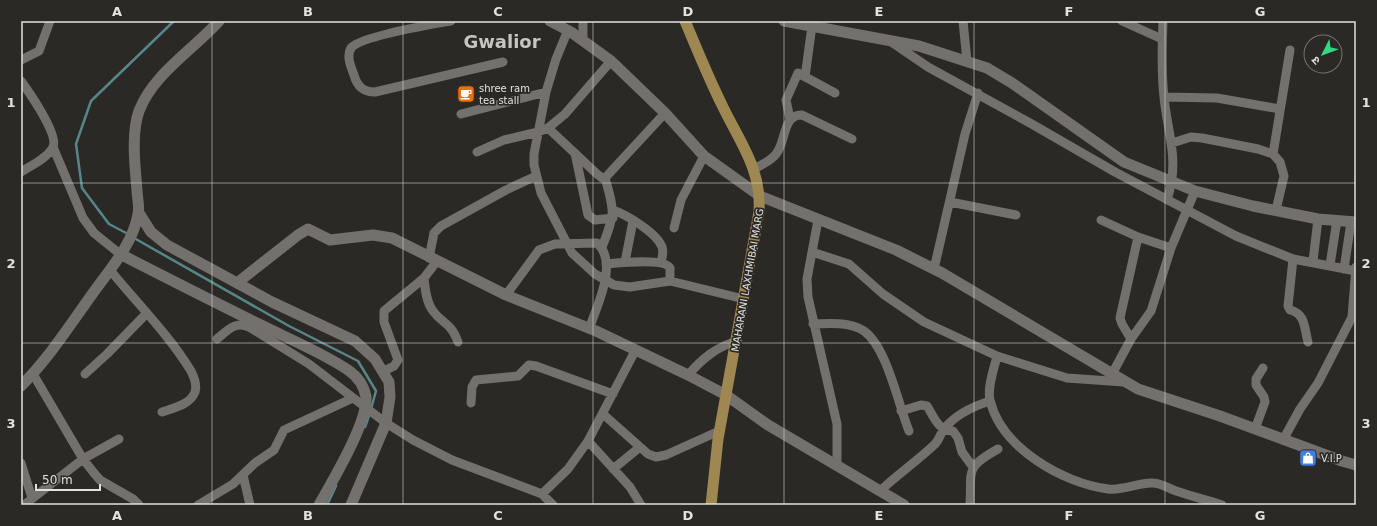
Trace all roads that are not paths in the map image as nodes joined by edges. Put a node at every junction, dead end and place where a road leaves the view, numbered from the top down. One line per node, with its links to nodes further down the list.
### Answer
1 (50, 21): 18 (street)
2 (219, 21): 54 (street)
3 (451, 21): 11 (street)
4 (550, 21): 13 (street)
5 (583, 21): 15 (street)
6 (685, 21): 41 (main road, MAHARANI LAXHMIBAI MARG)
7 (784, 21): 12 (street)
8 (963, 21): 20 (street)
9 (1122, 21): 14 (street)
10 (1163, 21): 14 (street)
11 (413, 25): 21 (street)
12 (812, 26): 16 (street); 22 (street)
13 (568, 30): 15 (street); 24 (street)
14 (1162, 39): 27 (street)
15 (582, 40): 19 (street)
16 (890, 41): 20 (street); 26 (street)
17 (1290, 50): 28 (street)
18 (21, 60)
19 (611, 61): 29 (street); 32 (street)
20 (967, 61): 45 (street)
21 (503, 62)
22 (805, 77): 25 (street); 31 (street)
23 (21, 81): 36 (street)
24 (546, 92): 30 (street); 33 (street)
25 (835, 93)
26 (978, 93): 48 (street); 49 (street)
27 (1164, 98): 28 (street); 35 (street)
28 (1280, 109): 39 (street)
29 (665, 113): 40 (street); 44 (street)
30 (461, 114)
31 (790, 119): 34 (street); 41 (street)
32 (548, 128): 33 (street); 38 (street)
33 (538, 132): 37 (street); 43 (street)
34 (852, 139)
35 (1172, 143): 39 (street); 45 (street)
36 (53, 147): 42 (street); 66 (street)
37 (477, 152)
38 (575, 153): 44 (street); 52 (street)
39 (1273, 154): 50 (street)
40 (704, 156): 47 (street); 61 (street)
41 (754, 169): 47 (main road, MAHARANI LAXHMIBAI MARG)
42 (21, 172)
43 (536, 176): 63 (street); 68 (street)
44 (605, 178): 52 (street)
45 (1173, 182): 46 (street); 48 (street)
46 (1195, 191): 50 (street); 51 (street)
47 (760, 196): 56 (street); 84 (main road, MAHARANI LAXHMIBAI MARG)
48 (1167, 200): 51 (street)
49 (950, 202): 53 (street); 75 (street)
50 (1276, 210): 55 (street)
51 (1186, 211): 65 (street); 69 (street)
52 (613, 214): 59 (street); 64 (street)
53 (1016, 215)
54 (137, 218): 66 (street); 82 (street)
55 (1318, 219): 58 (street); 70 (street)
56 (818, 220): 67 (street); 75 (street)
57 (1101, 220): 62 (street)
58 (1337, 220): 60 (street); 74 (street)
59 (633, 221): 71 (street); 72 (street)
60 (1353, 222): 76 (street)
61 (674, 228)
62 (1138, 238): 65 (street); 89 (street)
63 (566, 244): 64 (street); 80 (street); 83 (street)
64 (602, 247): 73 (street)
65 (1171, 248): 89 (street)
66 (122, 251): 78 (street); 108 (street)
67 (812, 252): 86 (street); 94 (street)
68 (433, 259): 79 (street); 82 (street); 83 (street)
69 (1293, 259): 70 (street); 92 (street)
70 (1312, 261): 74 (street)
71 (625, 262): 72 (street); 73 (street)
72 (661, 263): 81 (street)
73 (606, 264): 80 (street)
74 (1330, 265): 76 (street)
75 (934, 269): 99 (street)
76 (1344, 269): 77 (street)
77 (1356, 269): 118 (street)
78 (110, 270): 85 (street); 97 (street)
79 (424, 278): 91 (street); 96 (street)
80 (605, 281): 81 (street); 87 (street)
81 (670, 281): 84 (street)
82 (238, 283): 96 (street)
83 (506, 295): 87 (street)
84 (744, 299): 90 (main road, MAHARANI LAXHMIBAI MARG)
85 (146, 314): 98 (street); 110 (street)
86 (813, 324): 109 (street); 125 (street)
87 (589, 328): 93 (street)
88 (217, 339): 105 (street)
89 (1130, 339): 99 (street)
90 (736, 341): 100 (street); 104 (main road, MAHARANI LAXHMIBAI MARG)
91 (458, 342)
92 (1308, 342)
93 (635, 351): 100 (street); 103 (street)
94 (997, 356): 101 (street); 106 (street)
95 (1263, 368): 114 (street)
96 (384, 371): 112 (street)
97 (33, 374): 102 (street); 122 (street)
98 (85, 374)
99 (1112, 374): 101 (street)
100 (688, 375): 104 (street)
101 (1124, 382): 114 (street)
102 (21, 386)
103 (613, 394): 107 (street); 111 (street)
104 (726, 395): 115 (main road, MAHARANI LAXHMIBAI MARG); 125 (street)
105 (353, 398): 108 (street); 128 (street)
106 (990, 401): 113 (street); 143 (street)
107 (471, 403)
108 (366, 407): 112 (street); 136 (street)
109 (901, 411): 113 (street); 116 (street)
110 (162, 412)
111 (603, 414): 119 (street); 120 (street)
112 (385, 422): 130 (street); 137 (street)
113 (944, 429): 126 (street); 129 (street)
114 (1255, 429): 118 (street)
115 (719, 431): 120 (street); 140 (main road, MAHARANI LAXHMIBAI MARG)
116 (909, 431)
117 (119, 439): 122 (street)
118 (1283, 440): 124 (street)
119 (588, 441): 127 (street); 130 (street)
120 (640, 447): 127 (street)
121 (998, 450): 126 (street)
122 (83, 459): 131 (street); 133 (street)
123 (21, 463): 131 (street)
124 (1356, 464)
125 (837, 466): 129 (street)
126 (973, 467): 142 (street)
127 (613, 469): 139 (street)
128 (243, 476): 134 (street); 135 (street)
129 (880, 491): 141 (street)
130 (542, 494): 138 (street)
131 (32, 498): 132 (street)
132 (24, 505)
133 (139, 505)
134 (198, 505)
135 (250, 505)
136 (318, 505)
137 (351, 505)
138 (553, 505)
139 (641, 505)
140 (711, 505)
141 (904, 505)
142 (970, 505)
143 (1222, 505)

